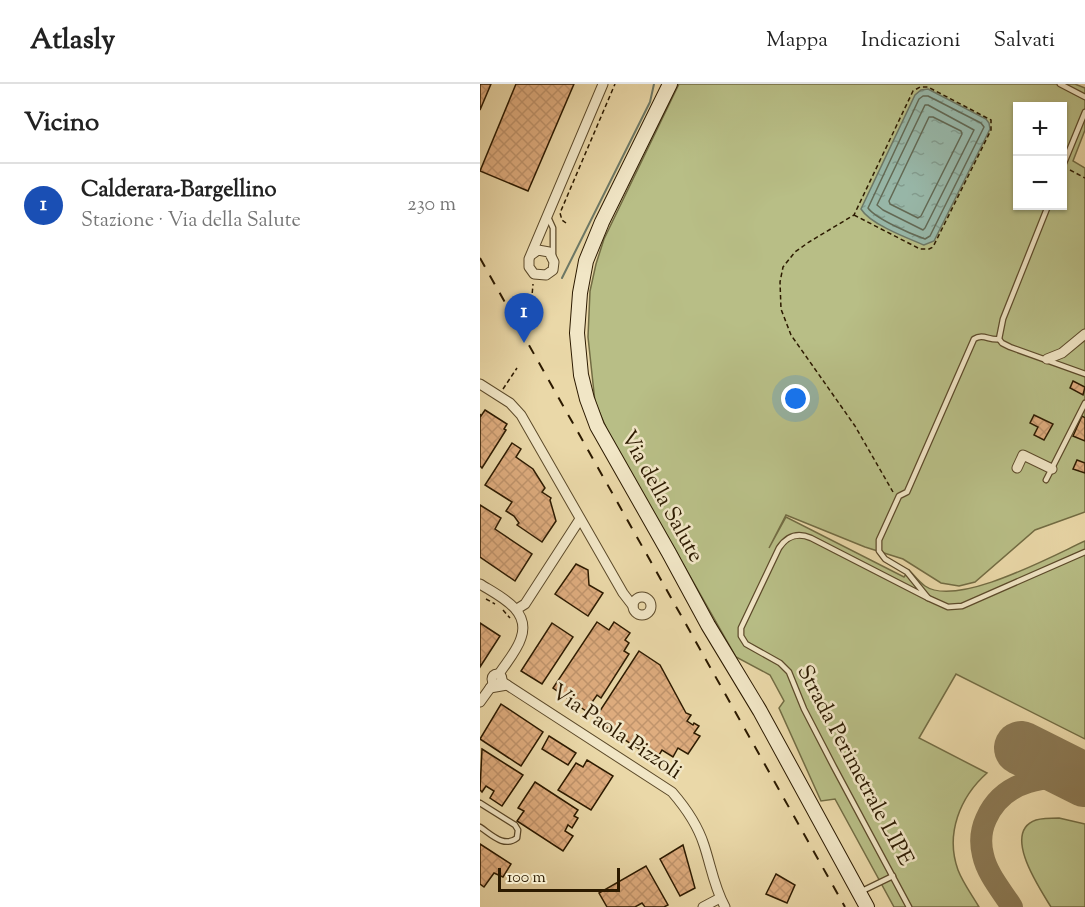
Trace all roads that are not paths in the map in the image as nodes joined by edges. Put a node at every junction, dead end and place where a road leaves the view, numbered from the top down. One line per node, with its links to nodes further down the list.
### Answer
1 (603, 84): 8 (street)
2 (670, 84): 34 (street, Via della Salute)
3 (1060, 84): 4 (lane)
4 (1085, 97)
5 (1085, 112): 6 (lane)
6 (1067, 157)
7 (1046, 210): 14 (lane)
8 (547, 216): 9 (street); 12 (lane)
9 (539, 235): 10 (street); 11 (street)
10 (545, 251): 11 (street); 12 (street)
11 (531, 255): 12 (street)
12 (553, 258)
13 (1085, 334): 15 (street)
14 (999, 339): 15 (lane); 25 (lane)
15 (1047, 359): 16 (lane)
16 (1085, 374)
17 (480, 384): 22 (street)
18 (1085, 403): 20 (lane)
19 (1017, 468): 20 (street)
20 (1052, 469): 21 (lane)
21 (1046, 480)
22 (580, 519): 26 (street); 27 (street)
23 (1085, 552): 25 (lane)
24 (480, 584): 27 (street)
25 (928, 598): 33 (lane, Strada Perimetrale LIPE)
26 (633, 606)
27 (519, 613): 28 (street)
28 (505, 664): 29 (street); 29 (street)
29 (499, 682): 30 (street); 35 (street, Via Paola Pizzoli)
30 (480, 702)
31 (480, 803): 32 (lane)
32 (480, 827)
33 (893, 876): 34 (lane); 39 (lane, Strada Perimetrale LIPE)
34 (859, 893): 38 (street, Via della Salute)
35 (720, 898): 36 (street); 37 (street, Via Paola Pizzoli)
36 (703, 907)
37 (726, 907)
38 (867, 907)
39 (909, 907)

